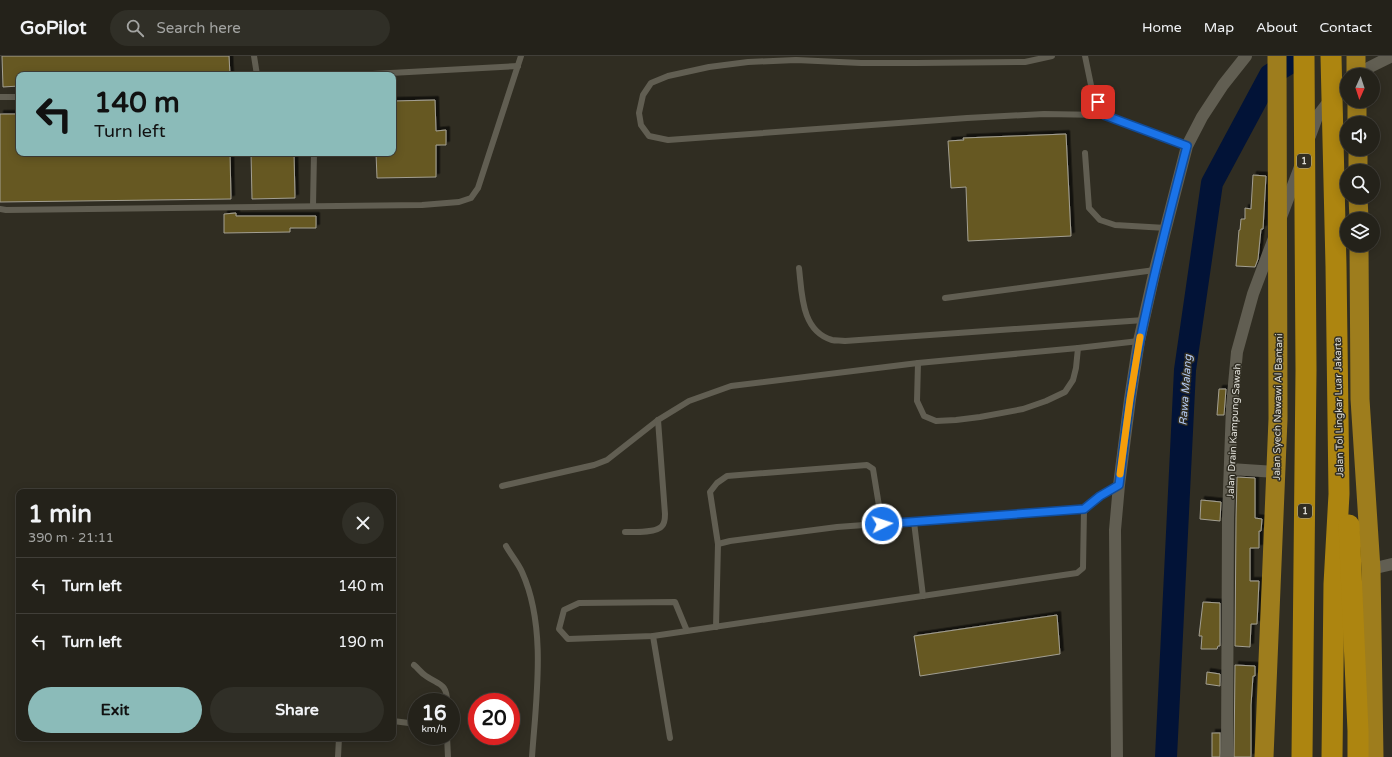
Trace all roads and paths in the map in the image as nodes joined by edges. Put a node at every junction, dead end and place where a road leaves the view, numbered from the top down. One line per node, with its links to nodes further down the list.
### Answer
1 (254, 56): 14 (lane)
2 (521, 56): 11 (lane)
3 (1052, 56): 19 (lane)
4 (1085, 56): 19 (lane)
5 (1246, 56): 20 (street)
6 (1278, 56): 36 (highway, Jalan Syech Nawawi Al Bantani)
7 (1304, 56): 56 (highway, 1)
8 (1331, 56): 39 (highway, Jalan Tol Lingkar Luar Jakarta)
9 (1356, 56): 12 (highway)
10 (1392, 56): 13 (street)
11 (518, 66): 15 (lane); 23 (lane)
12 (1357, 68)
13 (1368, 68)
14 (257, 72)
15 (396, 73)
16 (1340, 87): 35 (street, Jalan Drain Kampung Sawah)
17 (0, 97): 18 (lane)
18 (16, 97)
19 (1104, 115): 20 (lane)
20 (1187, 146): 25 (street)
21 (1085, 153): 25 (lane)
22 (314, 156): 23 (lane)
23 (313, 206): 24 (lane)
24 (0, 209)
25 (1166, 228): 28 (street)
26 (1359, 252): 47 (highway)
27 (799, 268): 30 (lane)
28 (1155, 270): 29 (lane); 30 (street)
29 (945, 298)
30 (1144, 320): 31 (street)
31 (1139, 341): 32 (lane); 37 (street)
32 (1078, 348): 33 (lane); 33 (lane)
33 (918, 363): 34 (lane)
34 (658, 420): 38 (lane); 43 (lane)
35 (1230, 469): 36 (street); 64 (street, Jalan Drain Kampung Sawah)
36 (1276, 472): 65 (highway, Jalan Syech Nawawi Al Bantani)
37 (1119, 485): 40 (lane); 63 (street)
38 (502, 486)
39 (1339, 494): 68 (highway, Jalan Tol Lingkar Luar Jakarta); 69 (highway)
40 (1084, 509): 41 (lane); 48 (lane)
41 (914, 522): 42 (lane); 48 (lane)
42 (882, 524): 44 (lane); 44 (lane)
43 (625, 532)
44 (718, 544): 49 (lane)
45 (506, 546): 62 (lane)
46 (1392, 564): 47 (street)
47 (1371, 569): 70 (highway)
48 (923, 596): 49 (lane)
49 (716, 627): 50 (lane)
50 (687, 631): 51 (lane); 51 (lane)
51 (653, 636): 57 (lane)
52 (414, 664): 53 (lane)
53 (447, 693)
54 (396, 721): 55 (lane)
55 (408, 723)
56 (1302, 736): 66 (highway); 67 (highway, 1)
57 (670, 738)
58 (339, 741): 60 (lane)
59 (447, 745): 61 (lane)
60 (338, 757)
61 (448, 757)
62 (532, 757)
63 (1117, 757)
64 (1227, 757)
65 (1264, 757)
66 (1298, 757)
67 (1302, 757)
68 (1332, 757)
69 (1358, 757)
70 (1374, 757)

